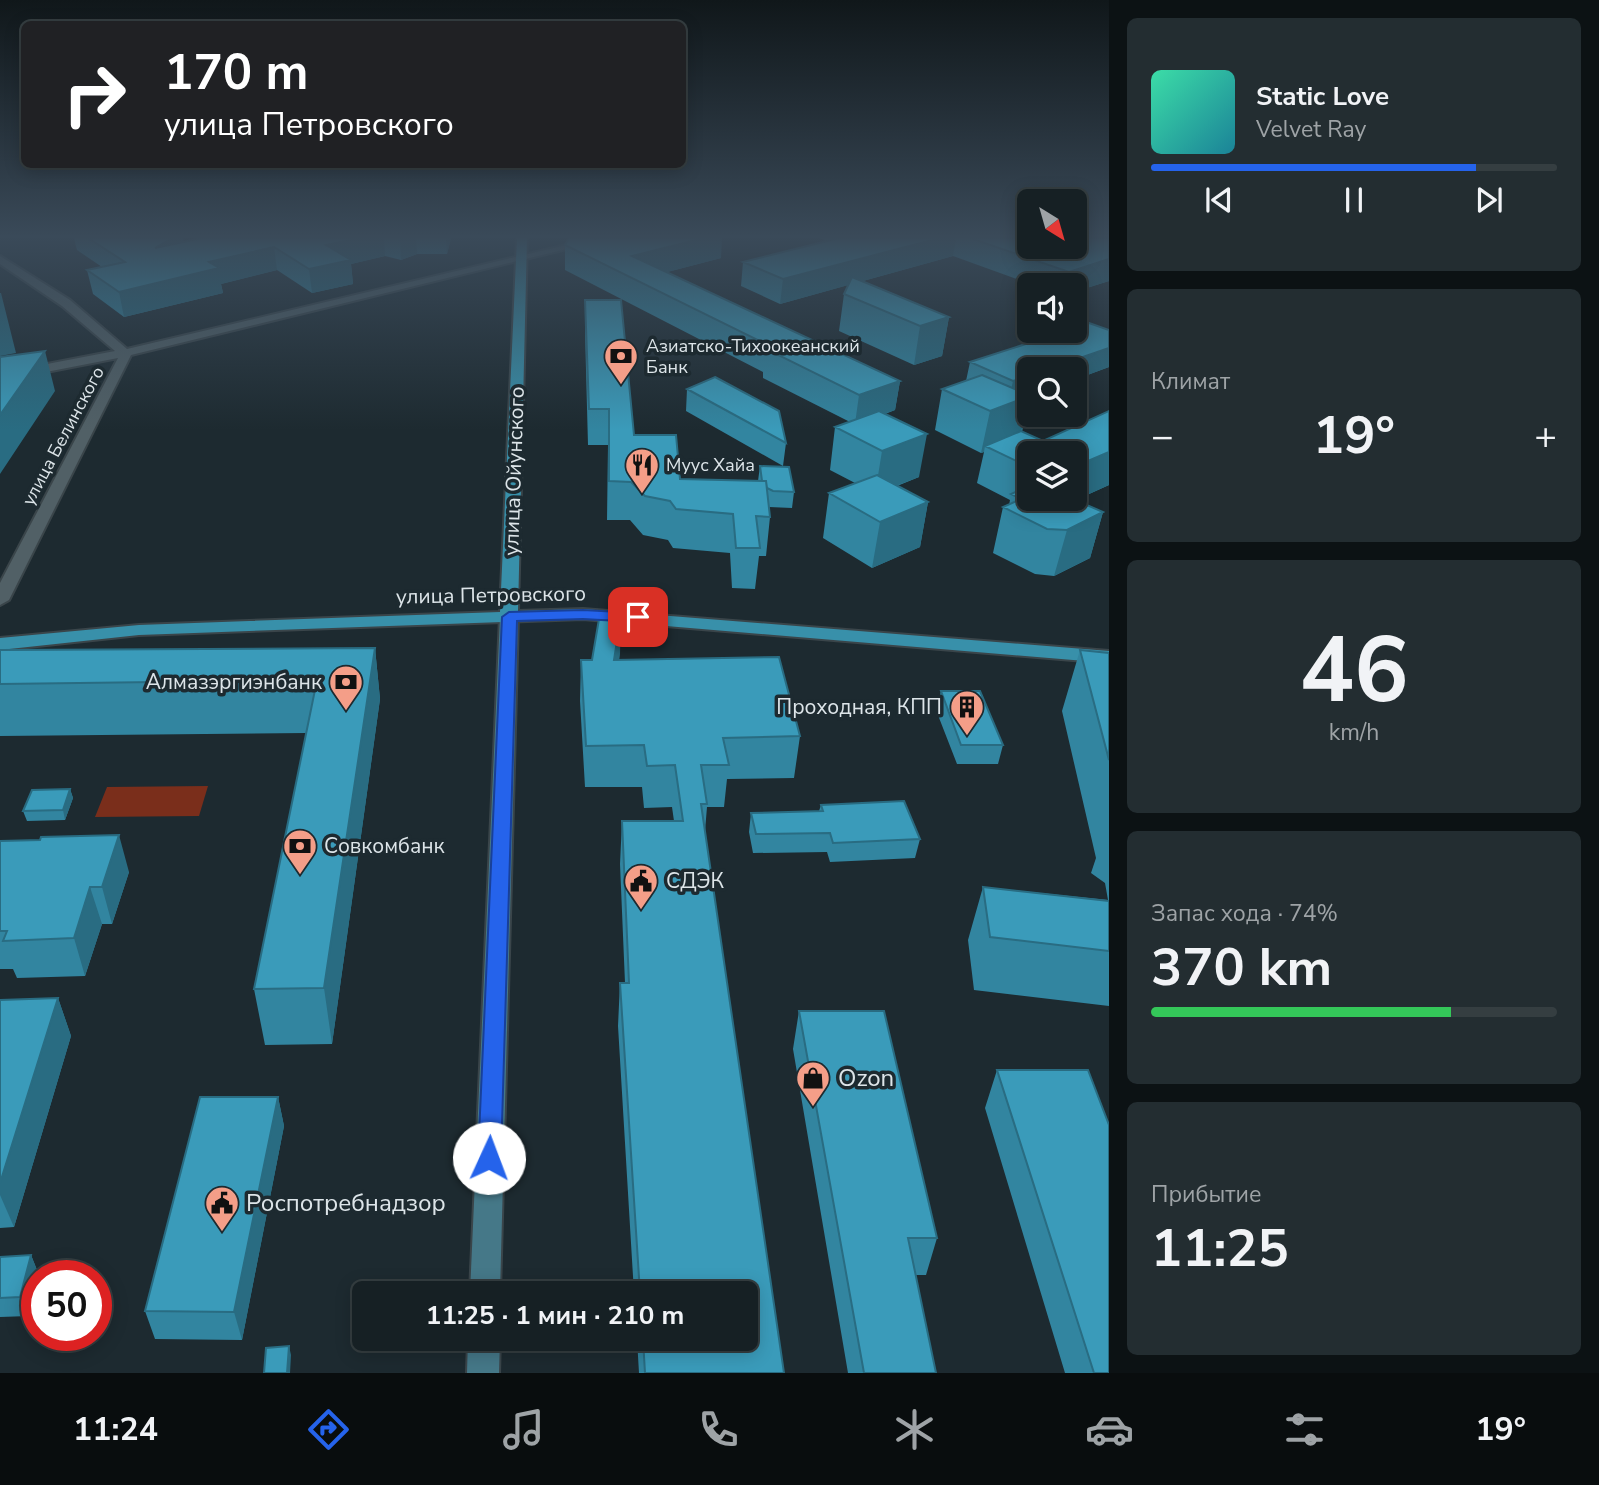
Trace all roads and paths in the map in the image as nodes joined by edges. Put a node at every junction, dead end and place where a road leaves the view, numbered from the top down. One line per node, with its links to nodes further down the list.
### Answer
1 (65, 302): 4 (street, улица Белинского)
2 (339, 302): 4 (street)
3 (520, 302): 7 (main road, улица Ойунского)
4 (125, 354): 5 (street); 6 (street, улица Белинского)
5 (0, 377)
6 (0, 600)
7 (509, 617): 8 (main road, улица Петровского); 9 (main road, улица Петровского); 10 (main road, улица Ойунского)
8 (0, 644)
9 (1109, 656)
10 (485, 1281)
11 (484, 1351): 12 (main road)
12 (483, 1373)

